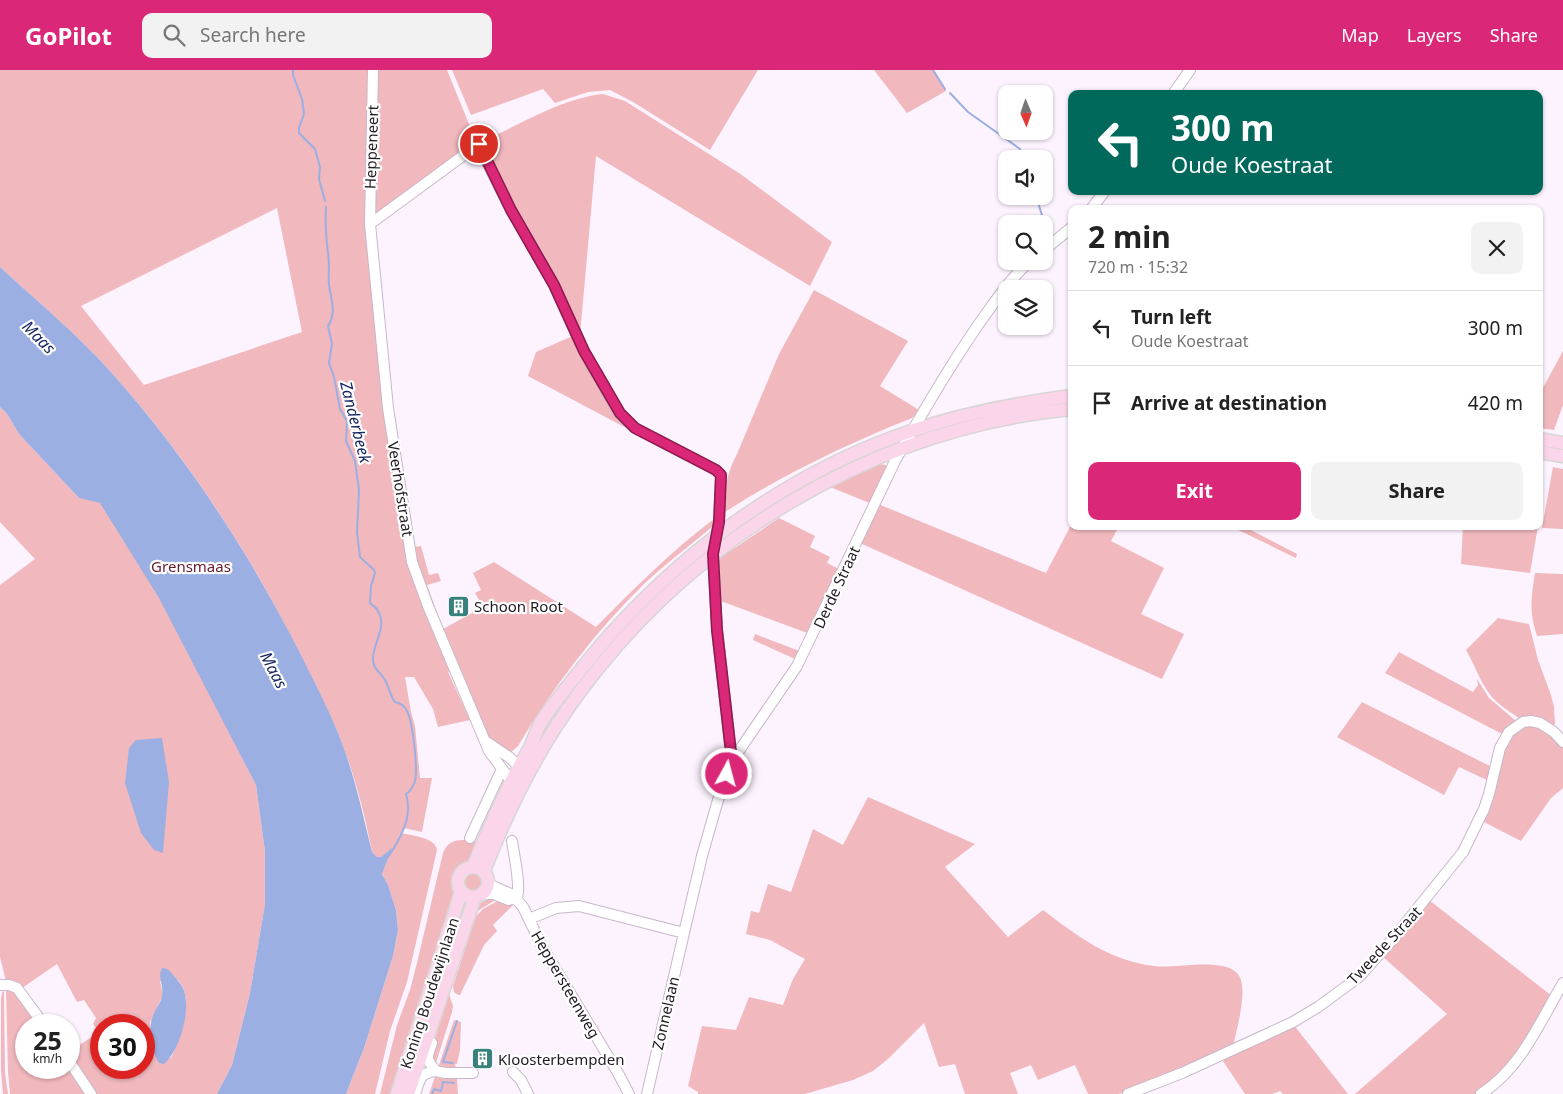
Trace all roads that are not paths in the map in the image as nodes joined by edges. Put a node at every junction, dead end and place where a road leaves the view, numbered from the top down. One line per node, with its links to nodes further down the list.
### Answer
1 (374, 70): 8 (street, Heppeneert)
2 (1190, 70): 3 (street)
3 (1176, 90)
4 (476, 133): 5 (street)
5 (479, 144): 8 (street); 19 (street)
6 (1102, 195): 7 (street)
7 (1094, 205)
8 (370, 224): 21 (street, Veerhofstraat)
9 (1068, 230): 10 (street)
10 (1053, 243)
11 (1020, 270): 14 (street, Derde Straat)
12 (1068, 396): 14 (main road)
13 (1068, 409): 16 (main road)
14 (912, 430): 16 (street, Derde Straat); 19 (main road)
15 (1543, 441): 17 (main road)
16 (903, 448): 20 (main road); 23 (street, Derde Straat)
17 (1558, 448): 18 (main road)
18 (1543, 451)
19 (716, 536): 20 (street); 25 (main road)
20 (713, 554): 23 (street); 25 (main road)
21 (485, 741): 24 (street, Veerhofstraat); 25 (street)
22 (1563, 742): 52 (street, Tweede Straat)
23 (732, 761): 34 (street, Derde Straat)
24 (502, 768): 26 (street, Veerhofstraat); 27 (street)
25 (524, 771): 26 (main road); 29 (main road)
26 (511, 781): 29 (main road)
27 (470, 838)
28 (512, 841): 32 (street)
29 (478, 869): 30 (main road); 31 (main road)
30 (461, 892): 31 (main road); 46 (main road, Koning Boudewijnlaan)
31 (482, 892): 32 (street); 37 (main road, Koning Boudewijnlaan)
32 (516, 900): 33 (street, Heppersteenweg)
33 (529, 919): 34 (street); 50 (street, Heppersteenweg)
34 (684, 933): 51 (street, Zonnelaan)
35 (1563, 983): 53 (street)
36 (0, 985): 38 (street)
37 (443, 990): 39 (street); 47 (main road, Koning Boudewijnlaan)
38 (36, 1014)
39 (428, 1055): 40 (street); 43 (street)
40 (436, 1070): 42 (street); 43 (street)
41 (513, 1072): 49 (street)
42 (473, 1073)
43 (421, 1077): 48 (street)
44 (80, 1078): 45 (street)
45 (91, 1094)
46 (397, 1094)
47 (408, 1094)
48 (415, 1094)
49 (528, 1094)
50 (629, 1094)
51 (647, 1094)
52 (1128, 1094)
53 (1481, 1094)

